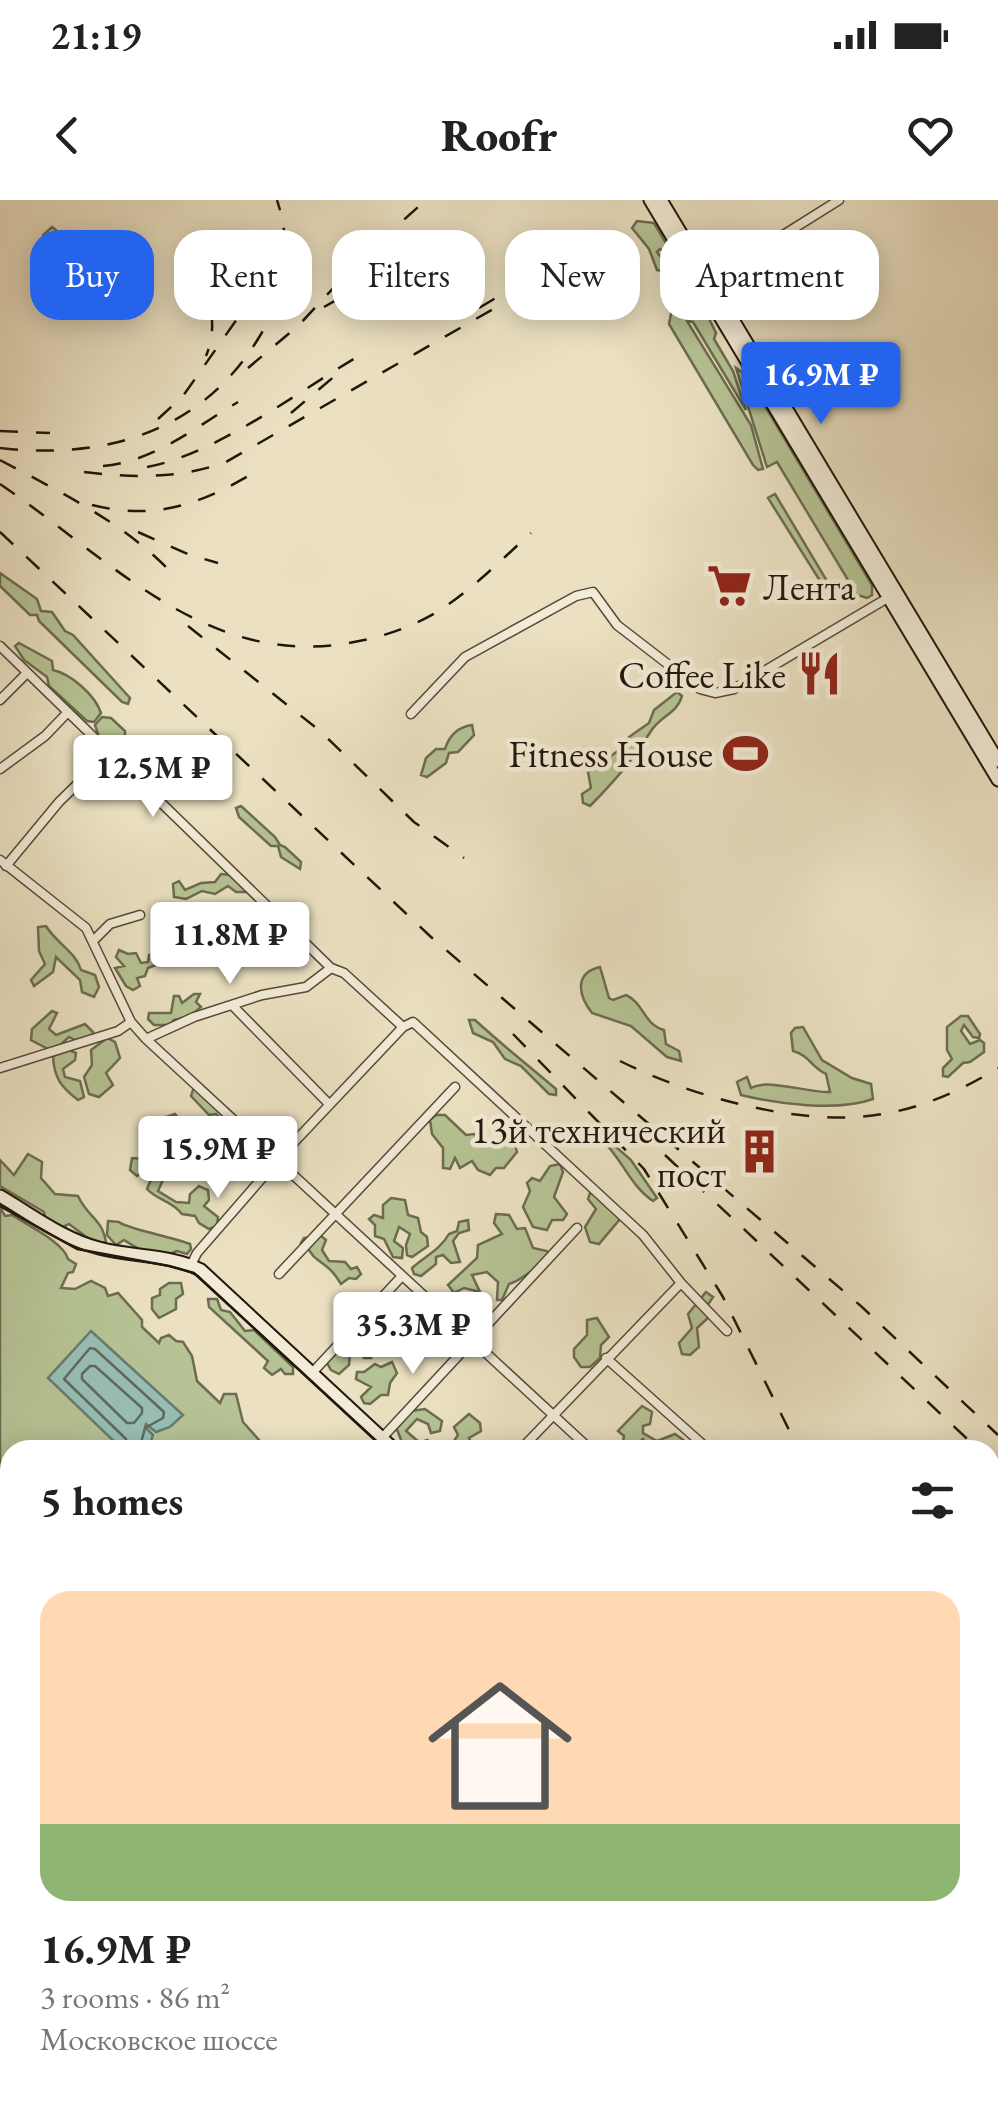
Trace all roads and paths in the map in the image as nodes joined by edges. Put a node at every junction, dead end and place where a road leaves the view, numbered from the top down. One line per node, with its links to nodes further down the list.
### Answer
1 (650, 200): 7 (main road)
2 (661, 200): 4 (main road)
3 (839, 200): 5 (street)
4 (679, 230)
5 (791, 230)
6 (733, 320): 7 (main road)
7 (893, 595): 12 (street); 14 (main road); 16 (main road)
8 (0, 646): 9 (street)
9 (27, 673): 10 (street); 11 (street)
10 (0, 700)
11 (68, 712): 13 (street); 15 (street)
12 (411, 714)
13 (110, 752): 17 (street); 20 (street)
14 (998, 761)
15 (0, 769)
16 (998, 780)
17 (3, 863): 19 (street)
18 (140, 915): 19 (street)
19 (94, 940): 22 (street)
20 (331, 968): 21 (street); 23 (street)
21 (233, 1006): 24 (street); 27 (street)
22 (131, 1022): 24 (street); 25 (street)
23 (403, 1026): 27 (street); 35 (street)
24 (146, 1038): 28 (street)
25 (0, 1068)
26 (454, 1087): 30 (street)
27 (329, 1104): 28 (street)
28 (280, 1162): 30 (street); 32 (street)
29 (0, 1196): 32 (main road)
30 (336, 1215): 33 (street); 34 (street)
31 (577, 1228): 37 (street)
32 (190, 1265): 39 (main road)
33 (279, 1274)
34 (402, 1276): 37 (street); 39 (street)
35 (681, 1283): 36 (street); 38 (street)
36 (728, 1331)
37 (471, 1340): 40 (street); 41 (street)
38 (606, 1358): 40 (street); 44 (street)
39 (312, 1372): 41 (main road)
40 (554, 1414): 42 (street); 43 (street)
41 (382, 1438)
42 (529, 1440)
43 (581, 1440)
44 (698, 1440)

